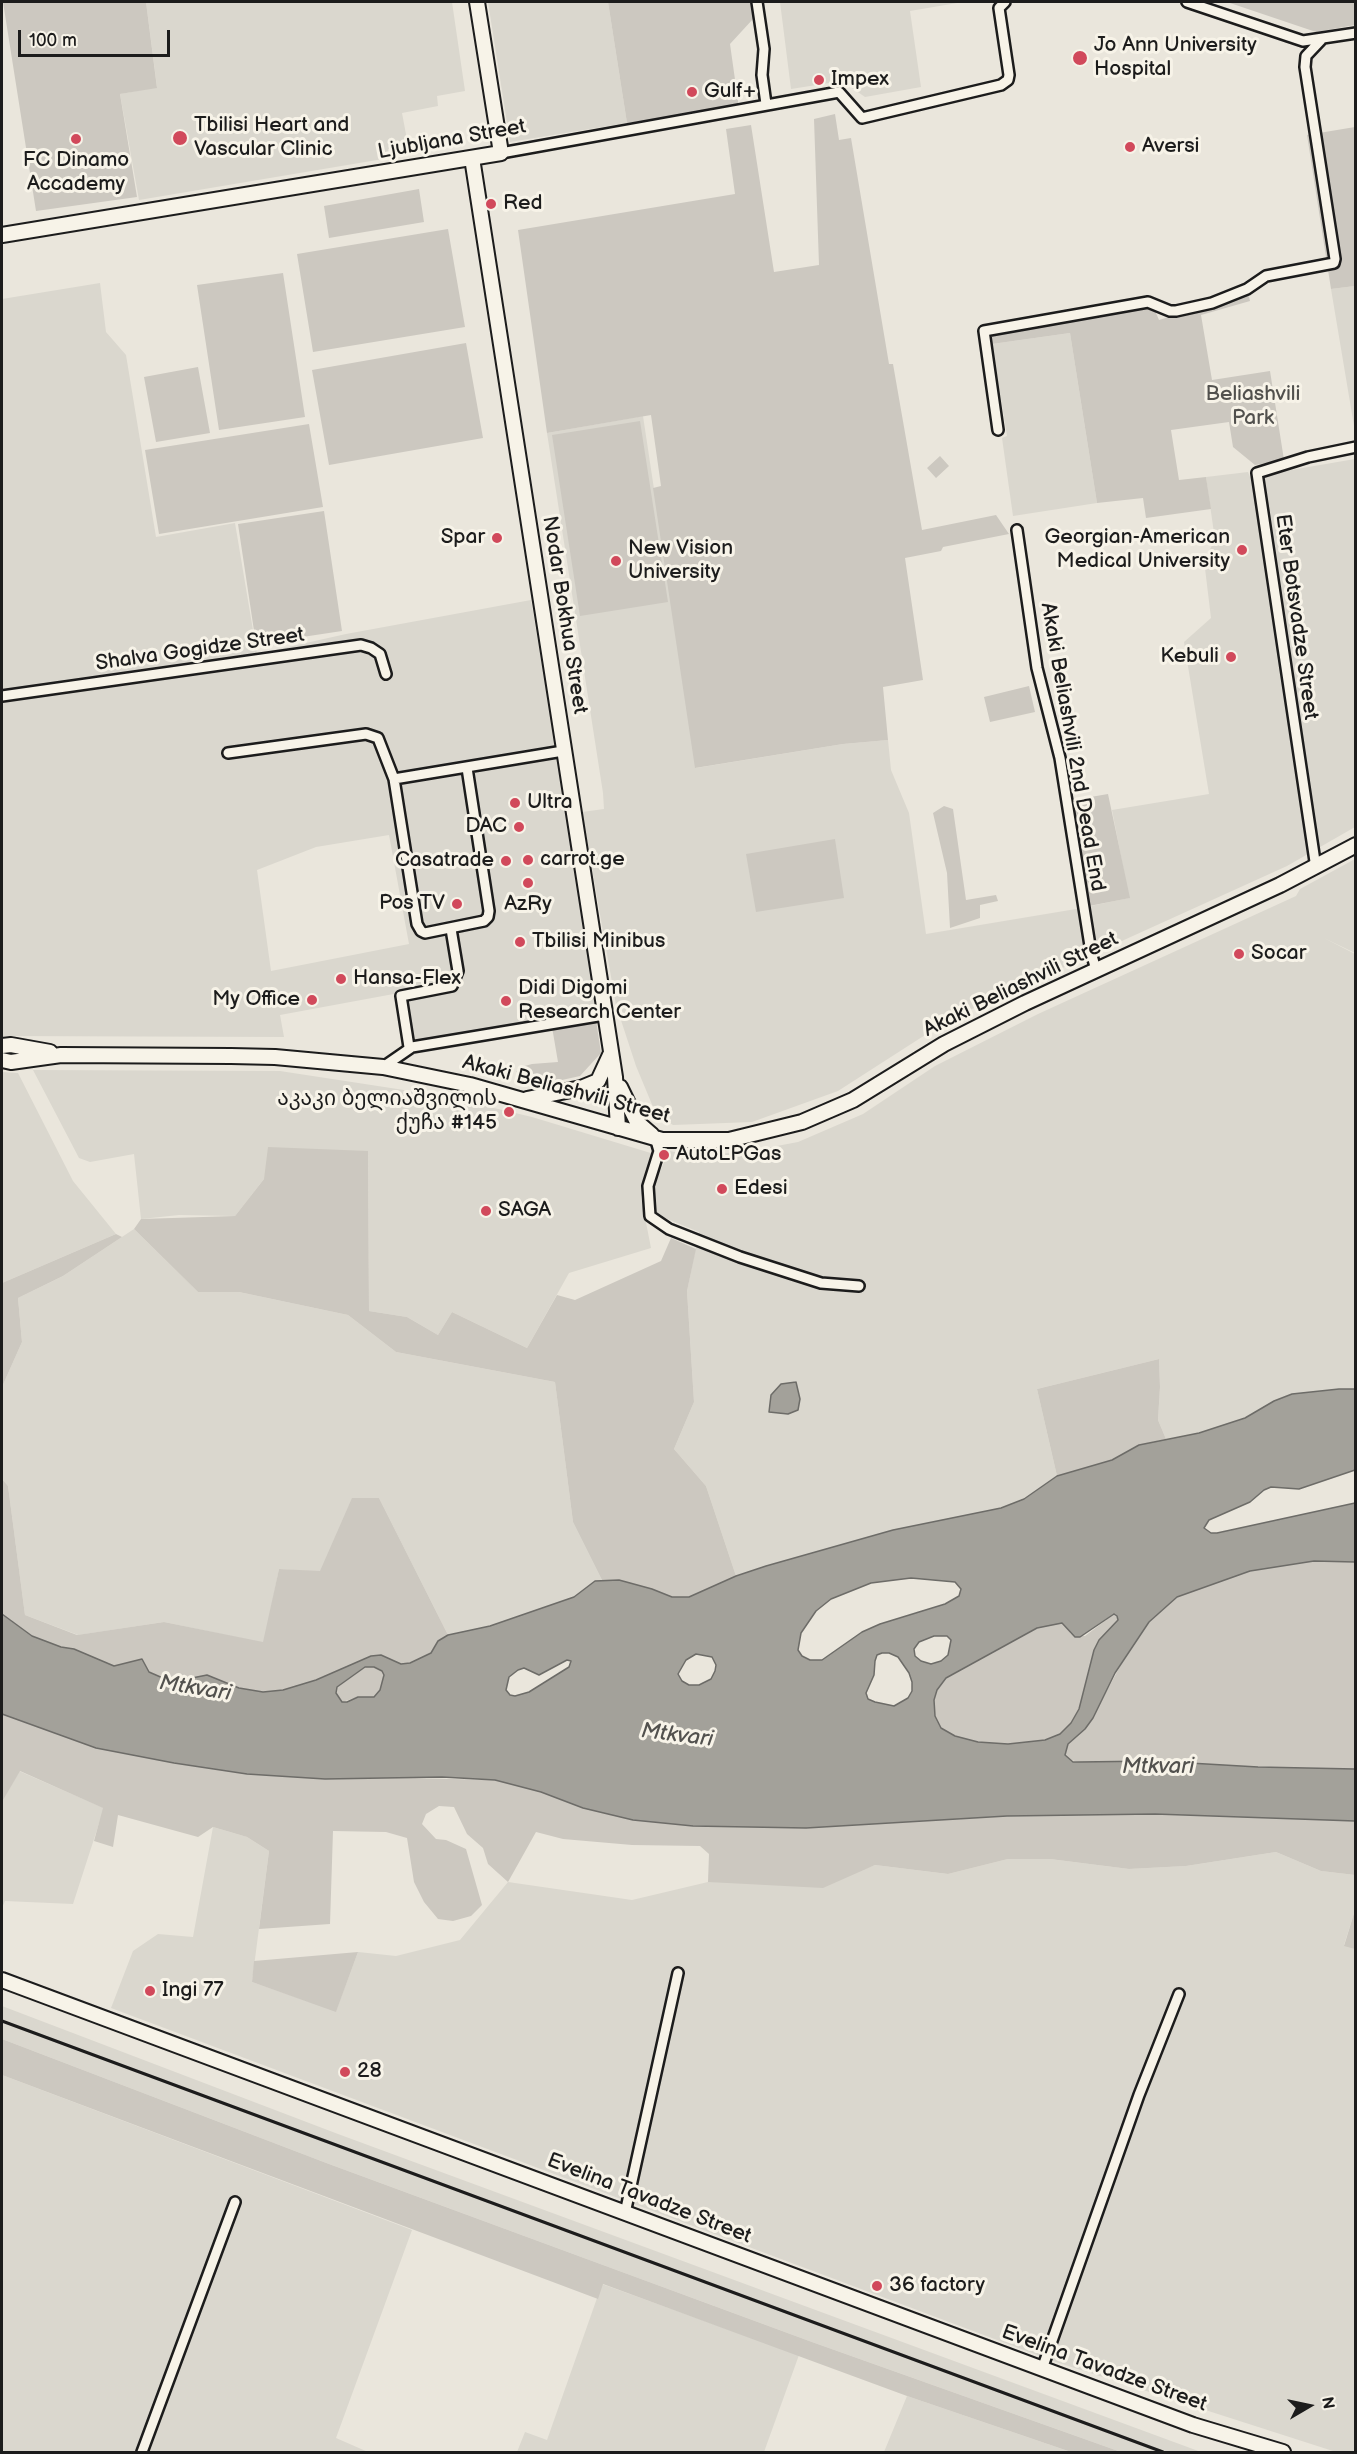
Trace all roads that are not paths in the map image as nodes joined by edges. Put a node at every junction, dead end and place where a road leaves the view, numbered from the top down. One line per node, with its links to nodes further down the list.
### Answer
1 (477, 2): 8 (main road)
2 (757, 2): 7 (street)
3 (1005, 2): 7 (street, Ljubljana Street)
4 (1187, 2): 6 (street)
5 (1356, 33): 6 (street)
6 (1323, 38): 11 (street)
7 (766, 104): 8 (street, Ljubljana Street)
8 (501, 153): 9 (main road, Ljubljana Street)
9 (472, 158): 10 (main road, Ljubljana Street); 16 (main road, Nodar Bokhua Street)
10 (2, 235)
11 (998, 430)
12 (1356, 447): 21 (street, Eter Botsvadze Street)
13 (1017, 530): 23 (street, Akaki Beliashvili 2nd Dead End)
14 (386, 674): 15 (street, Shalva Gogidze Street)
15 (2, 696)
16 (563, 751): 18 (street); 24 (main road, Nodar Bokhua Street)
17 (228, 753): 19 (street)
18 (467, 768): 19 (street); 22 (street)
19 (394, 779): 22 (street)
20 (1356, 845): 21 (main road, Akaki Beliashvili Street)
21 (1316, 868): 23 (main road, Akaki Beliashvili Street)
22 (451, 929): 26 (street)
23 (1096, 970): 34 (main road, Akaki Beliashvili Street)
24 (604, 1015): 26 (street); 28 (main road, Nodar Bokhua Street)
25 (6, 1045): 27 (main road, Akaki Beliashvili Street); 29 (street)
26 (410, 1047): 30 (street)
27 (60, 1055): 29 (main road, Akaki Beliashvili Street); 30 (main road, Akaki Beliashvili Street)
28 (610, 1055): 31 (main road, Nodar Bokhua Street); 32 (main road)
29 (6, 1061)
30 (383, 1067): 32 (main road, Akaki Beliashvili Street)
31 (615, 1077): 33 (main road); 34 (main road)
32 (522, 1100): 33 (main road, Akaki Beliashvili Street)
33 (618, 1128): 34 (main road, Akaki Beliashvili Street)
34 (655, 1137): 35 (street)
35 (859, 1286)
36 (678, 1973): 40 (street)
37 (2, 1980): 40 (main road, Evelina Tavadze Street)
38 (1179, 1994): 41 (street)
39 (235, 2202): 42 (street)
40 (625, 2213): 41 (main road, Evelina Tavadze Street)
41 (1042, 2369): 43 (main road, Evelina Tavadze Street)
42 (141, 2452)
43 (1283, 2452)

